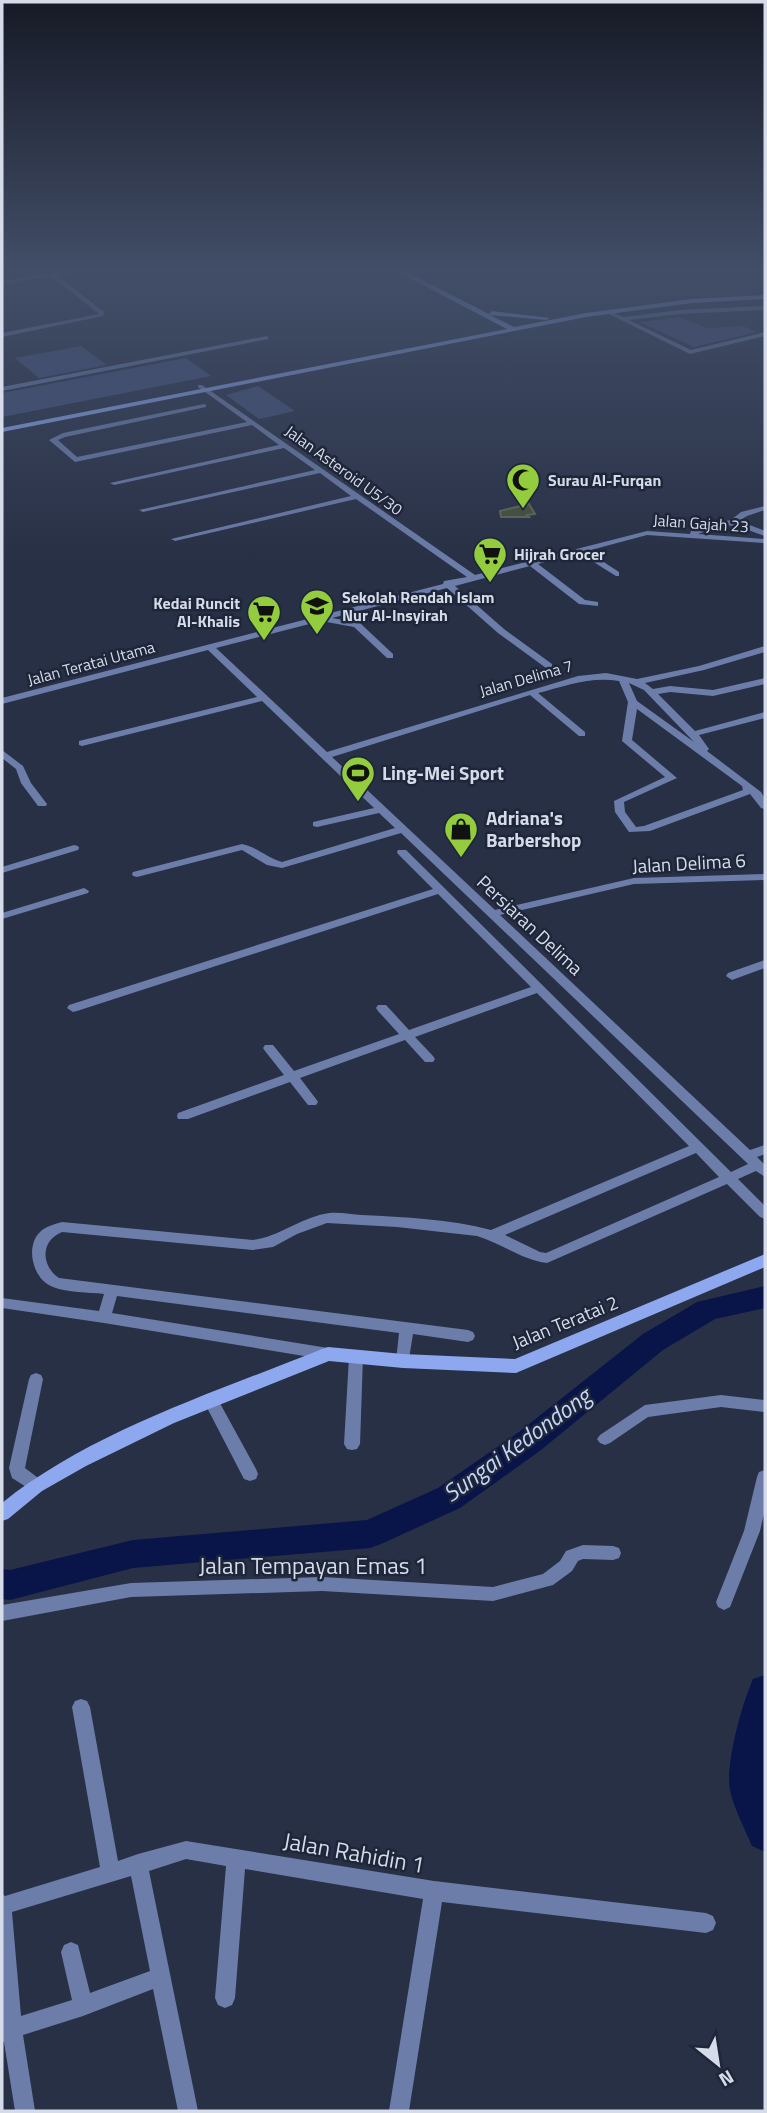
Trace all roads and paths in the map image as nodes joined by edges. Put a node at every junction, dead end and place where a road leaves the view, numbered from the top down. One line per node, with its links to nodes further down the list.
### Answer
1 (118, 367): 6 (street)
2 (307, 367): 5 (street)
3 (320, 367): 4 (street)
4 (239, 383): 5 (street); 8 (street)
5 (203, 388): 7 (street); 8 (street, Jalan Asteroid U5/30); 11 (street)
6 (2, 389)
7 (182, 394): 8 (street); 12 (street)
8 (216, 396): 10 (street, Jalan Asteroid U5/30)
9 (204, 406): 10 (street)
10 (253, 422): 13 (street, Jalan Asteroid U5/30)
11 (2, 424)
12 (2, 430)
13 (285, 446): 14 (street, Jalan Asteroid U5/30); 15 (street)
14 (320, 471): 16 (street, Jalan Asteroid U5/30); 18 (street)
15 (114, 483)
16 (356, 497): 23 (street); 28 (street, Jalan Asteroid U5/30)
17 (765, 508): 19 (street)
18 (143, 510)
19 (734, 521): 20 (street); 21 (street)
20 (691, 534): 22 (street, Jalan Gajah 23); 24 (street, Jalan Gajah 23)
21 (765, 534)
22 (635, 536): 25 (street, Jalan Teratai Utama)
23 (175, 539)
24 (765, 541)
25 (580, 550): 26 (street, Jalan Teratai Utama); 27 (street)
26 (530, 562): 28 (street, Jalan Teratai Utama); 30 (street)
27 (616, 574)
28 (471, 577): 29 (street, Jalan Teratai Utama)
29 (447, 583): 31 (street, Jalan Teratai Utama); 35 (street)
30 (595, 604)
31 (316, 618): 32 (street, Jalan Teratai Utama); 34 (street)
32 (209, 646): 41 (street, Persiaran Delima); 42 (street, Jalan Teratai Utama)
33 (765, 649): 38 (street)
34 (390, 656)
35 (549, 666)
36 (623, 679): 38 (street, Jalan Delima 7); 39 (street, Jalan Delima 7); 43 (street)
37 (765, 681): 40 (street)
38 (637, 682): 40 (street, Jalan Delima 7)
39 (531, 692): 45 (street); 49 (street, Jalan Delima 7)
40 (652, 692): 46 (street, Jalan Delima 7)
41 (264, 698): 47 (street); 49 (street, Persiaran Delima)
42 (2, 701)
43 (634, 702): 50 (street); 51 (street)
44 (765, 715): 46 (street)
45 (582, 734)
46 (693, 734): 50 (street, Jalan Delima 7)
47 (82, 743)
48 (2, 753): 52 (street)
49 (325, 756): 54 (street, Persiaran Delima)
50 (709, 757): 51 (street)
51 (749, 789): 53 (street)
52 (42, 804)
53 (765, 806)
54 (381, 809): 55 (street); 56 (street, Persiaran Delima)
55 (317, 824)
56 (403, 829): 60 (street); 64 (street, Persiaran Delima)
57 (74, 848): 59 (street)
58 (402, 852): 62 (street)
59 (2, 870)
60 (137, 874)
61 (765, 877): 64 (street, Jalan Delima 6)
62 (440, 890): 68 (street); 69 (street)
63 (84, 891): 65 (street)
64 (492, 914): 79 (street, Persiaran Delima)
65 (2, 916)
66 (765, 964): 67 (street)
67 (732, 976)
68 (539, 988): 71 (street); 77 (street)
69 (73, 1008)
70 (382, 1008): 71 (street)
71 (406, 1035): 73 (street); 74 (street)
72 (268, 1048): 74 (street)
73 (429, 1059)
74 (291, 1076): 75 (street); 76 (street)
75 (312, 1102)
76 (183, 1116)
77 (698, 1147): 80 (street); 82 (street)
78 (765, 1149): 79 (street)
79 (757, 1164): 80 (street)
80 (729, 1177): 81 (street); 82 (street)
81 (765, 1214)
82 (492, 1235): 84 (street)
83 (765, 1260): 91 (street, Jalan Teratai 2)
84 (112, 1290): 86 (street); 87 (street)
85 (2, 1303): 86 (street)
86 (104, 1317): 89 (street)
87 (407, 1328): 88 (street); 91 (street)
88 (468, 1336)
89 (328, 1354): 90 (street, Jalan Teratai 2); 93 (street)
90 (356, 1357): 91 (street, Jalan Teratai 2); 97 (street)
91 (403, 1361)
92 (36, 1379): 100 (street)
93 (211, 1400): 98 (street); 100 (street)
94 (721, 1401): 95 (street); 96 (street)
95 (765, 1406)
96 (605, 1439)
97 (352, 1444)
98 (250, 1474)
99 (765, 1477): 103 (street)
100 (36, 1486): 101 (street)
101 (2, 1513)
102 (613, 1553): 104 (street, Jalan Tempayan Emas 1)
103 (724, 1602)
104 (2, 1613)
105 (81, 1707): 108 (street)
106 (236, 1857): 107 (street, Jalan Rahidin 1); 109 (street, Jalan Rahidin 1); 114 (street)
107 (138, 1863): 108 (street, Jalan Rahidin 1); 113 (street)
108 (111, 1872): 110 (street, Jalan Rahidin 1)
109 (434, 1892): 111 (street, Jalan Rahidin 1); 119 (street)
110 (2, 1905): 116 (street)
111 (706, 1923)
112 (71, 1952): 115 (street)
113 (159, 1977): 115 (street); 118 (street)
114 (225, 1998)
115 (83, 2006): 116 (street)
116 (7, 2030): 117 (street)
117 (25, 2111)
118 (188, 2111)
119 (399, 2111)

